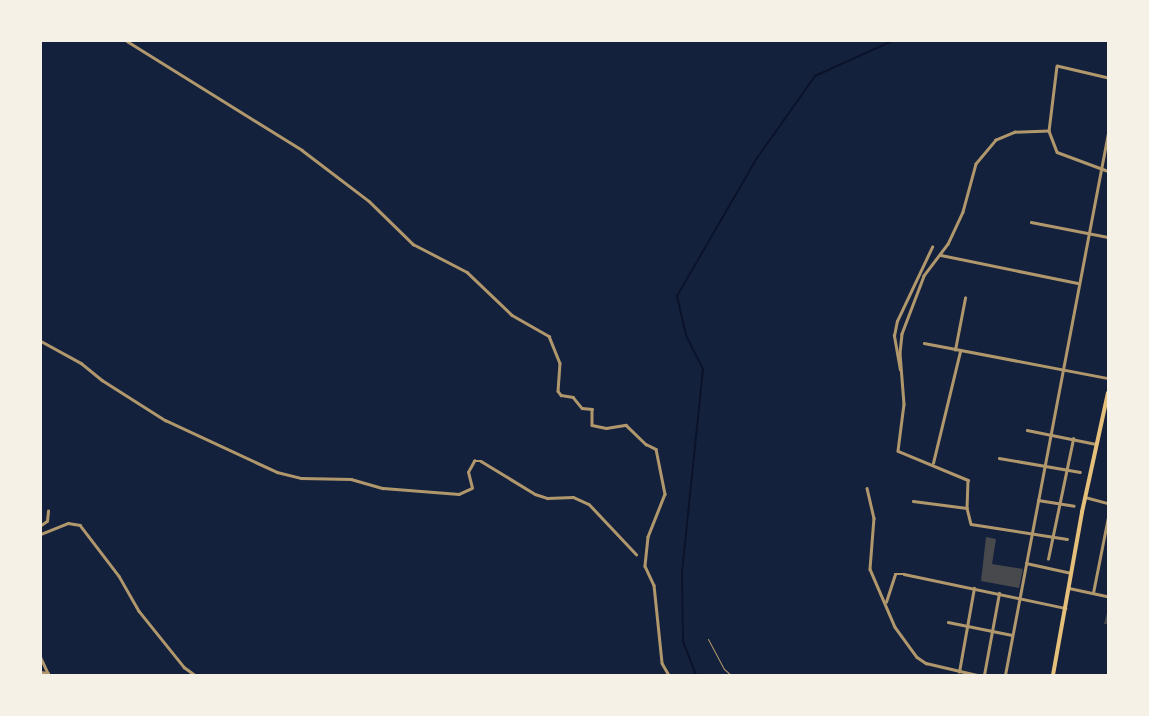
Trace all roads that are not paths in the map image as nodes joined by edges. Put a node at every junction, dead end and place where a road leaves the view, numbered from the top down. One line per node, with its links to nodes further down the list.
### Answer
1 (127, 41): 69 (street)
2 (1108, 78): 3 (street)
3 (1049, 131): 5 (street); 11 (street)
4 (1108, 133): 5 (street)
5 (1100, 169): 6 (street); 8 (street)
6 (1108, 171)
7 (1031, 222): 8 (street)
8 (1088, 233): 9 (street); 12 (street)
9 (1108, 237)
10 (932, 247): 19 (street)
11 (940, 255): 12 (street); 19 (street)
12 (1077, 283): 18 (street)
13 (965, 298): 16 (street)
14 (41, 341): 47 (street)
15 (924, 343): 16 (street)
16 (955, 350): 17 (street)
17 (960, 351): 18 (street); 28 (street)
18 (1061, 369): 20 (street); 24 (street)
19 (901, 371): 28 (street)
20 (1108, 378)
21 (1108, 393): 22 (main road)
22 (1107, 403): 26 (main road)
23 (1028, 430): 24 (street)
24 (1050, 435): 25 (street); 29 (street)
25 (1073, 439): 26 (street); 30 (street)
26 (1096, 444): 33 (main road)
27 (999, 458): 29 (street)
28 (933, 463): 39 (street)
29 (1044, 466): 30 (street); 34 (street)
30 (1066, 470): 31 (street); 37 (street)
31 (1080, 472)
32 (867, 488): 57 (street)
33 (1084, 498): 36 (street); 50 (main road)
34 (1038, 500): 37 (street); 44 (street)
35 (913, 502): 39 (street)
36 (1108, 503)
37 (1059, 504): 38 (street); 45 (street)
38 (1074, 506)
39 (967, 508): 44 (street)
40 (48, 511): 42 (street)
41 (1108, 517): 53 (street)
42 (41, 525): 43 (street)
43 (43, 534): 68 (street)
44 (1032, 534): 45 (street); 49 (street)
45 (1052, 537): 46 (street); 48 (street)
46 (1067, 540)
47 (636, 554)
48 (1048, 560)
49 (1026, 564): 50 (street); 56 (street)
50 (1071, 573): 52 (main road)
51 (974, 588): 54 (street); 57 (street); 60 (street)
52 (1068, 588): 53 (street); 58 (main road)
53 (1094, 593): 55 (street)
54 (999, 594): 56 (street); 61 (street)
55 (1108, 596)
56 (1019, 598): 58 (street); 62 (street)
57 (885, 603): 66 (street)
58 (1065, 608): 74 (main road)
59 (948, 622): 60 (street)
60 (967, 626): 61 (street); 66 (street)
61 (992, 631): 62 (street); 72 (street)
62 (1012, 635): 73 (street)
63 (708, 639): 70 (lane)
64 (41, 658): 67 (street)
65 (41, 672): 67 (street)
66 (959, 672): 71 (street)
67 (49, 674)
68 (195, 675)
69 (669, 675)
70 (731, 675)
71 (978, 675)
72 (984, 675)
73 (1005, 675)
74 (1053, 675)

